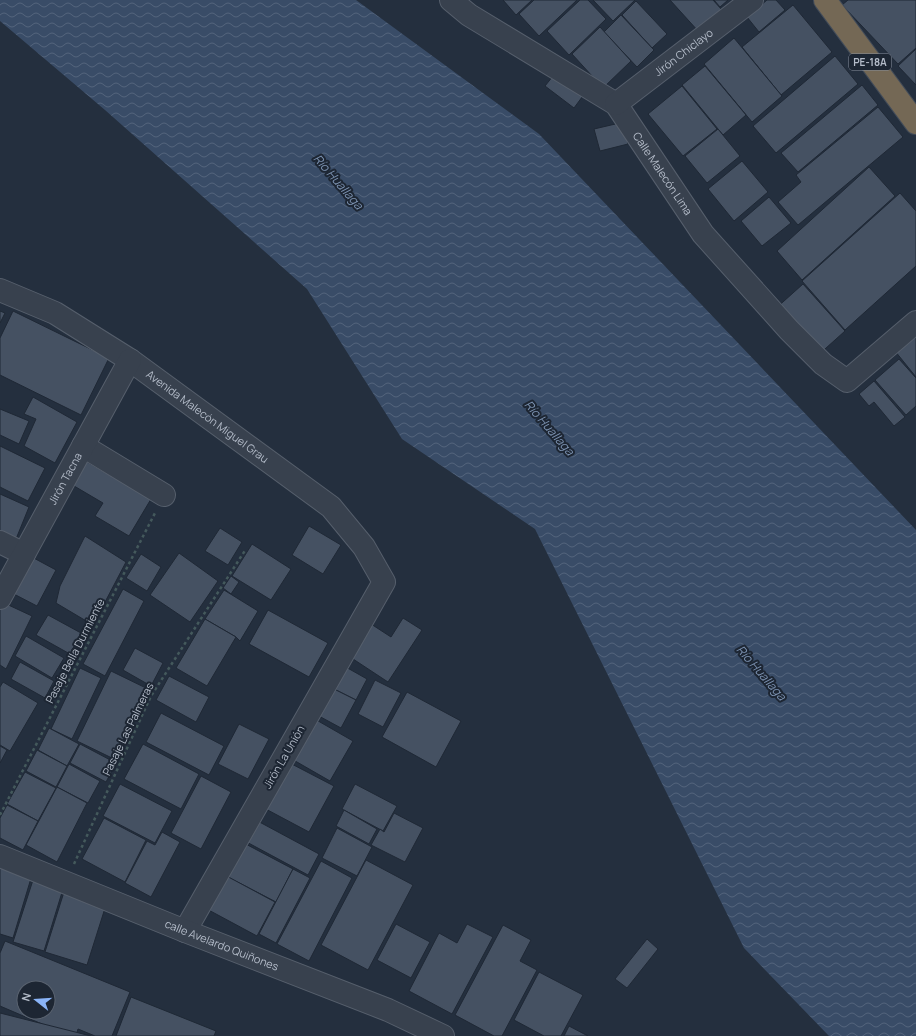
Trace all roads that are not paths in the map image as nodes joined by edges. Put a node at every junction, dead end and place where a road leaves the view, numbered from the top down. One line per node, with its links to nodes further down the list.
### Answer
1 (451, 0): 4 (street, Calle Malecón Lima)
2 (752, 0): 4 (street, Jirón Chiclayo)
3 (825, 0): 5 (highway, PE-18A)
4 (616, 104): 7 (street, Calle Malecón Lima)
5 (916, 123)
6 (0, 290): 8 (street, Avenida Malecón Miguel Grau)
7 (916, 322)
8 (130, 360): 9 (street, Jirón Tacna); 13 (street, Avenida Malecón Miguel Grau)
9 (83, 446): 10 (street); 12 (street, Jirón Tacna)
10 (164, 495)
11 (0, 542): 12 (street)
12 (24, 554): 14 (street, Jirón Tacna)
13 (384, 582): 16 (street, Jirón La Unión)
14 (0, 598)
15 (0, 856): 16 (street, calle Avelardo Quiñones)
16 (185, 931): 17 (street, calle Avelardo Quiñones)
17 (443, 1036)

